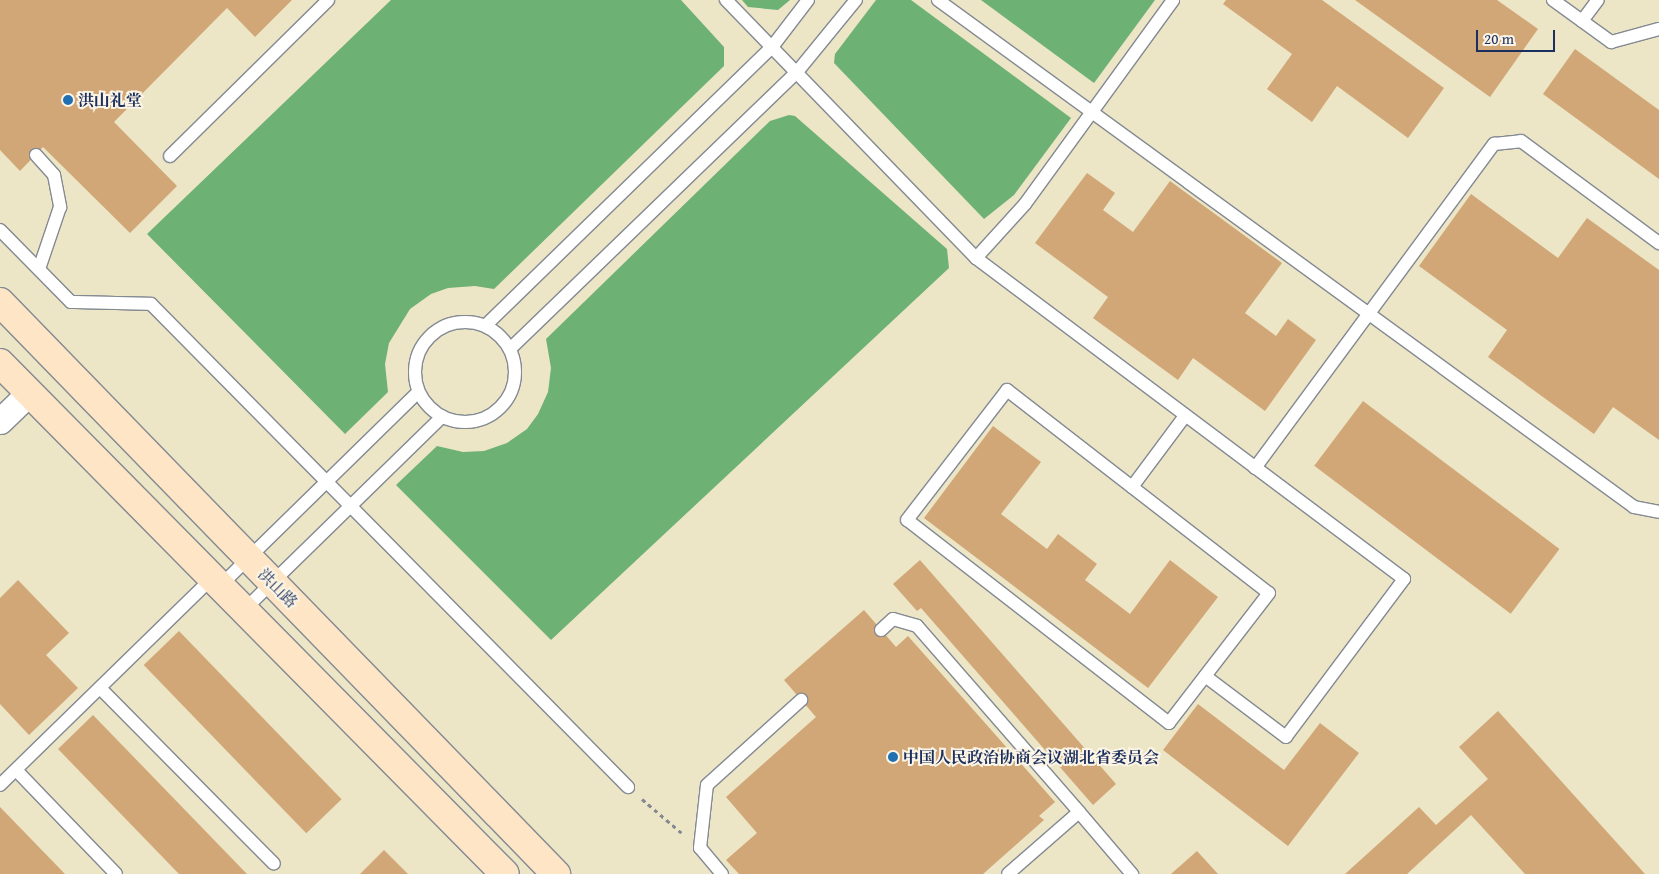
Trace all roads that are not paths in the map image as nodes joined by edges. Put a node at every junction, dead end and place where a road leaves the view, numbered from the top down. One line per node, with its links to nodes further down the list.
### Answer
1 (328, 0): 15 (lane)
2 (726, 0): 11 (lane)
3 (808, 0): 11 (lane)
4 (856, 0): 12 (lane)
5 (938, 0): 13 (lane)
6 (1173, 0): 13 (lane)
7 (1553, 0): 9 (lane)
8 (1598, 0): 9 (lane)
9 (1582, 21): 10 (lane)
10 (1659, 29)
11 (772, 47): 12 (lane); 22 (lane)
12 (797, 72): 18 (lane); 23 (lane)
13 (1092, 112): 18 (lane); 21 (lane)
14 (36, 155): 19 (lane)
15 (170, 156)
16 (0, 230): 19 (lane)
17 (1659, 243): 21 (lane)
18 (976, 258): 27 (lane)
19 (39, 269): 31 (lane)
20 (0, 302): 35 (main road, 洪山路)
21 (1369, 314): 30 (lane); 34 (lane)
22 (486, 325): 23 (lane); 25 (lane)
23 (510, 350): 28 (lane)
24 (0, 363): 26 (main road)
25 (418, 392): 28 (lane); 31 (lane)
26 (29, 393): 29 (street); 36 (main road)
27 (1185, 416): 30 (lane); 32 (lane)
28 (442, 417): 33 (lane)
29 (0, 421)
30 (1255, 468): 40 (lane)
31 (326, 481): 33 (lane); 35 (lane)
32 (1132, 487): 40 (lane); 40 (lane)
33 (350, 506): 37 (lane); 45 (lane)
34 (1659, 512)
35 (248, 558): 36 (lane); 37 (main road, 洪山路)
36 (216, 582): 38 (main road); 41 (lane)
37 (273, 583): 38 (lane); 50 (main road, 洪山路)
38 (244, 610): 49 (main road)
39 (881, 630): 46 (lane)
40 (1205, 676)
41 (100, 688): 43 (lane); 47 (lane)
42 (801, 700): 51 (lane)
43 (16, 770): 44 (lane); 48 (lane)
44 (0, 785)
45 (628, 787)
46 (1079, 812): 52 (lane); 53 (lane)
47 (274, 864)
48 (116, 874)
49 (506, 874)
50 (556, 874)
51 (722, 874)
52 (1008, 874)
53 (1132, 874)

